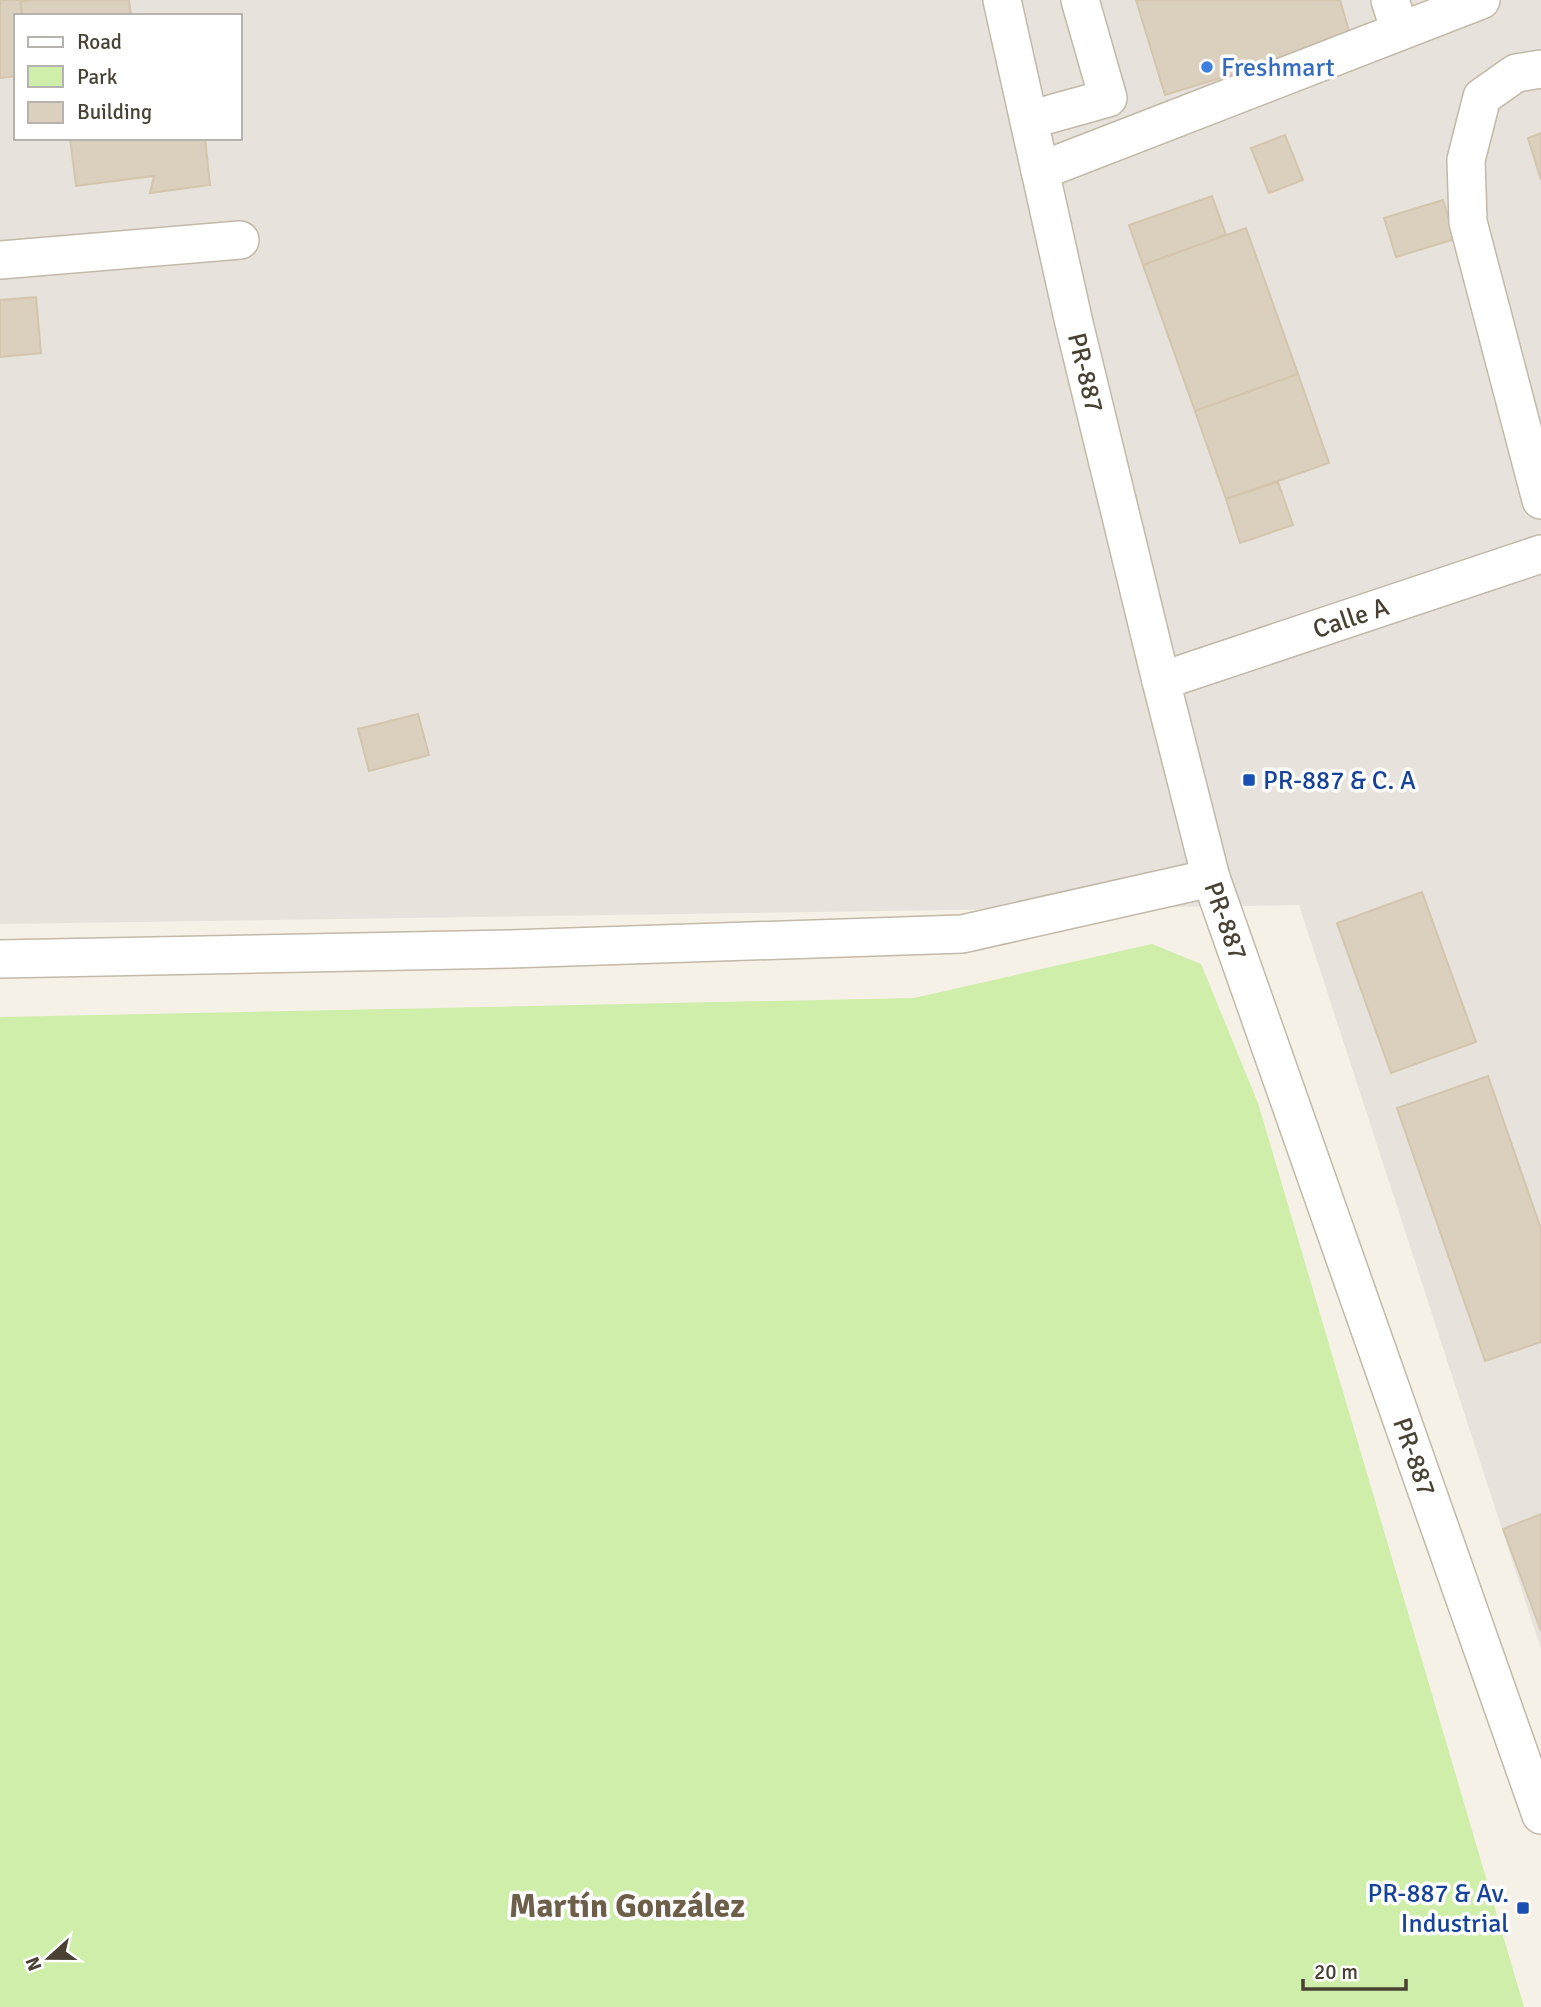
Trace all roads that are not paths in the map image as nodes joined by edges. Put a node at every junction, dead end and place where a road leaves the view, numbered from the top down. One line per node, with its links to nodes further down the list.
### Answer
1 (1002, 0): 6 (street, PR-887)
2 (1080, 0): 6 (street)
3 (1481, 0): 4 (street)
4 (1395, 16): 7 (street)
5 (1541, 69): 10 (street)
6 (1029, 120): 7 (street, PR-887)
7 (1040, 171): 12 (street, PR-887)
8 (240, 240): 9 (street)
9 (0, 260)
10 (1541, 500)
11 (1541, 554): 12 (street, Calle A)
12 (1161, 681): 13 (street, PR-887)
13 (1211, 878): 14 (street); 15 (street, PR-887)
14 (0, 959)
15 (1541, 1815)

